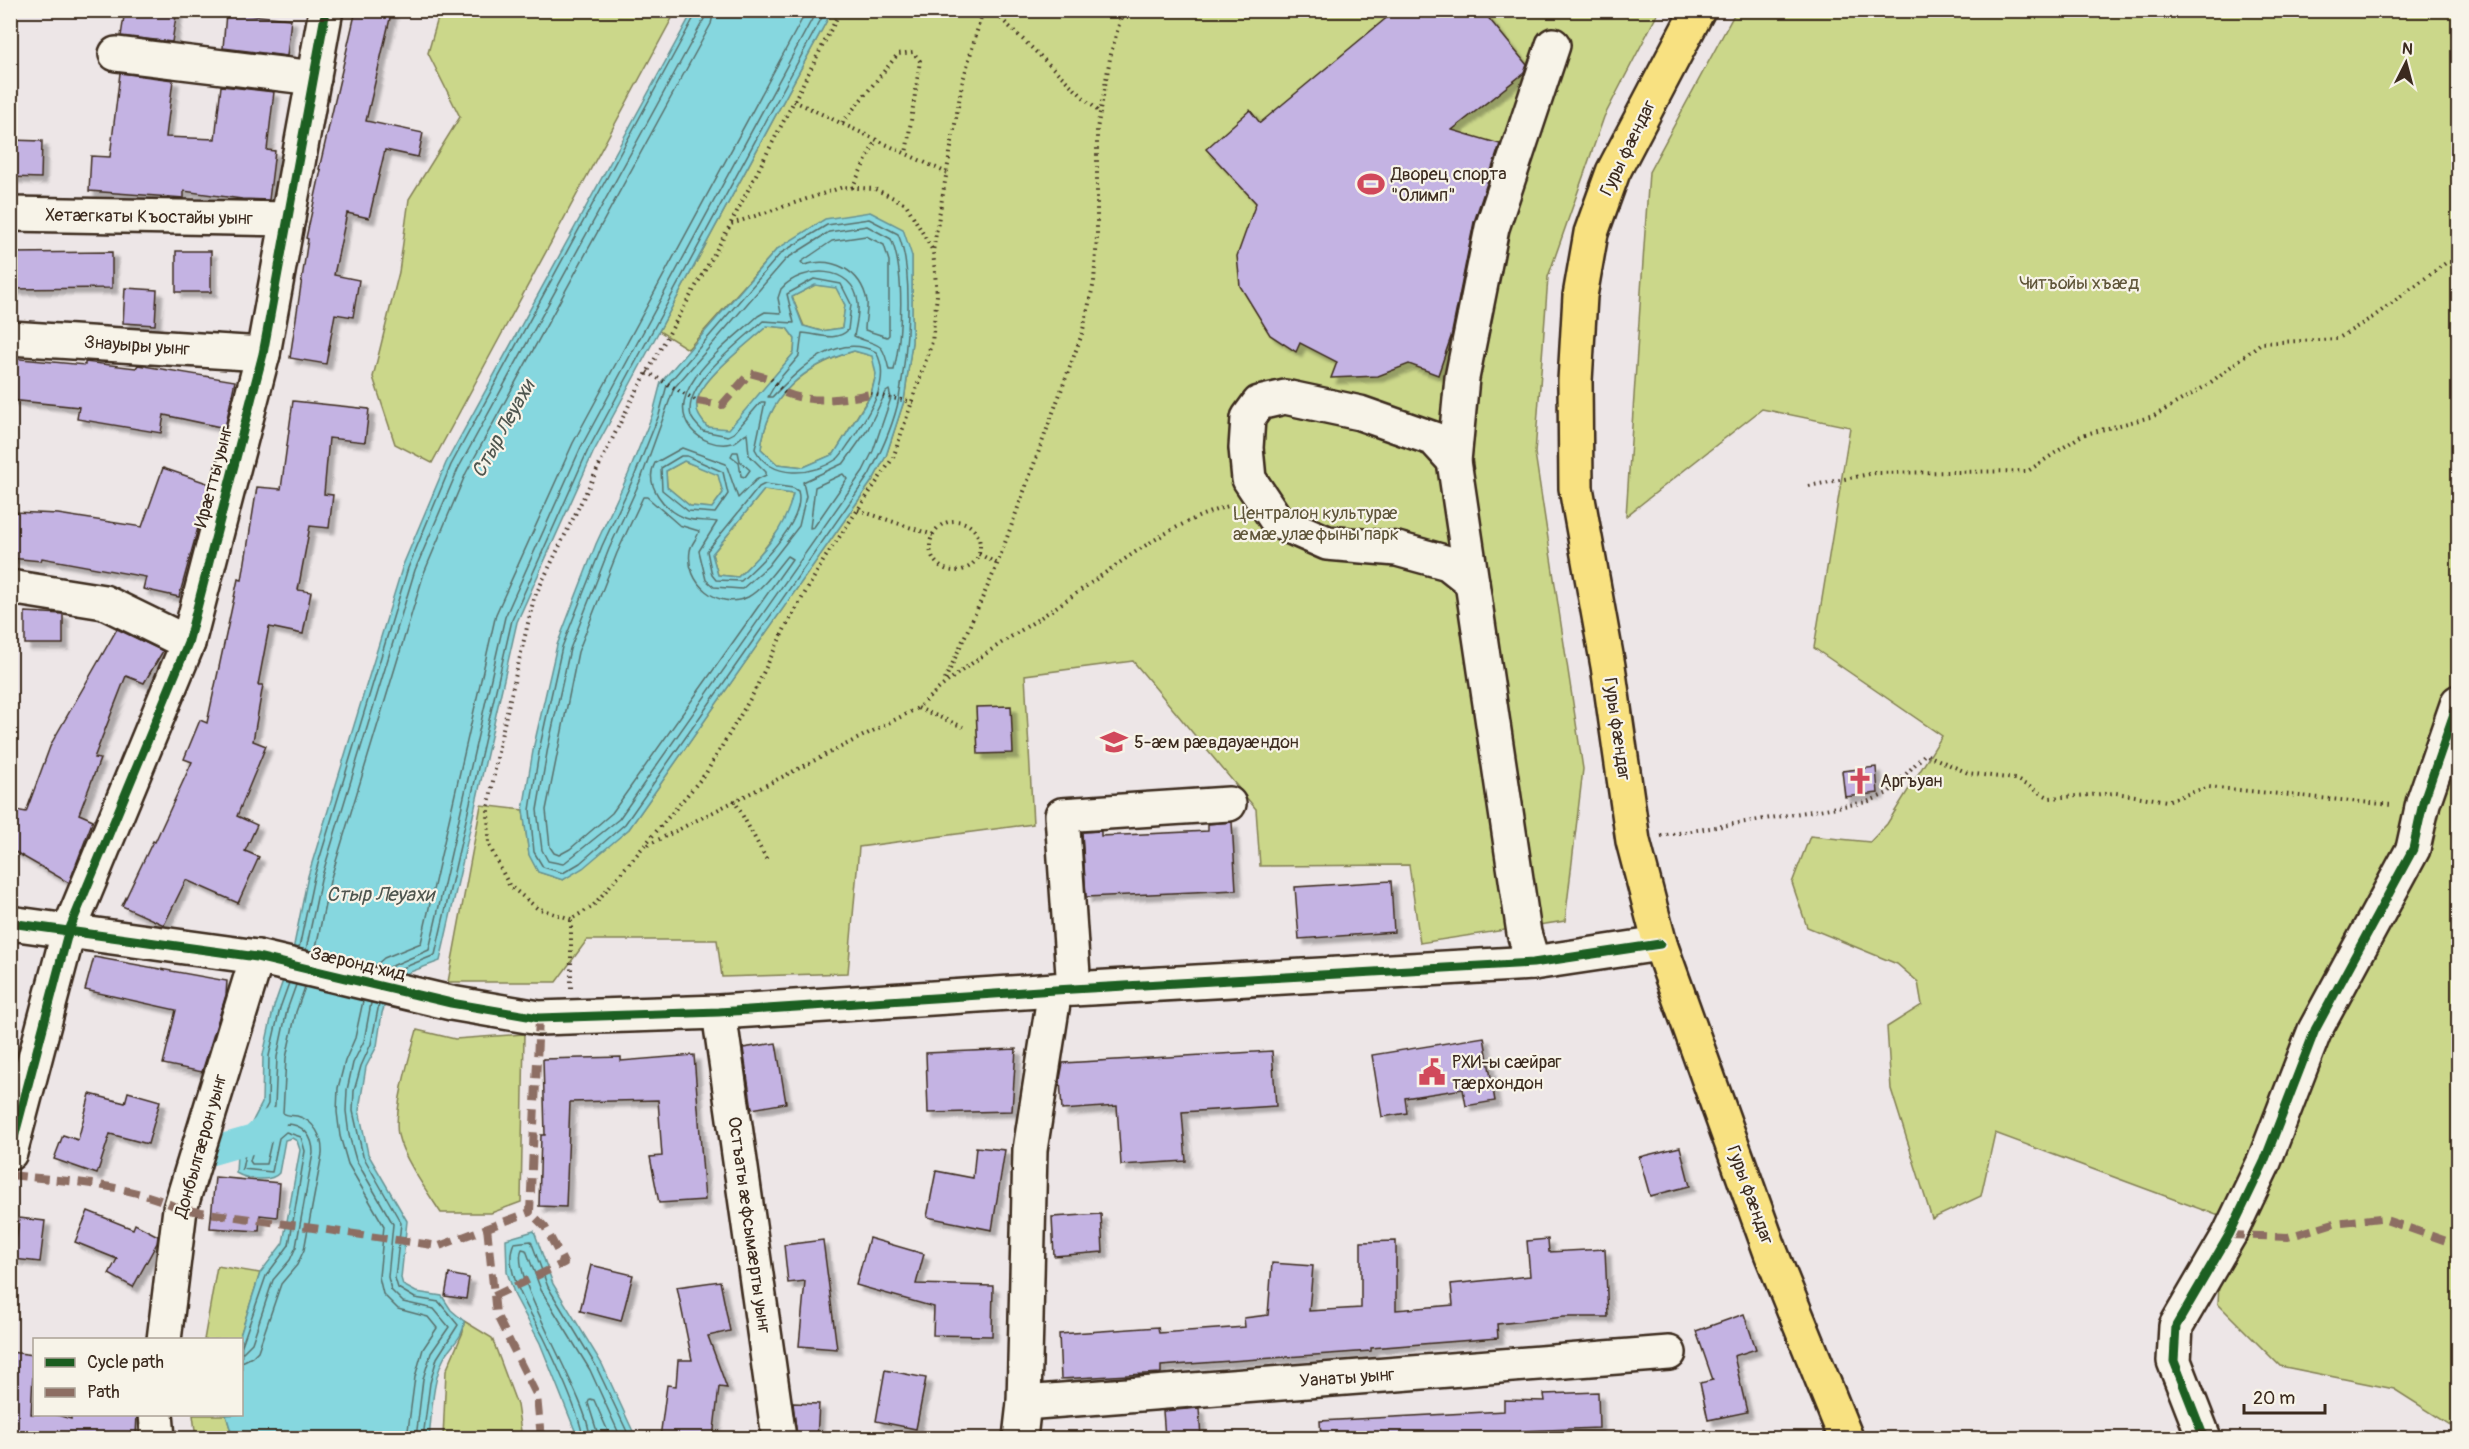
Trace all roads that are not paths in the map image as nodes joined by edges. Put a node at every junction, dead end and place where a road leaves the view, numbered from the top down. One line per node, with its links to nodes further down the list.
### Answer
1 (326, 10): 5 (street, Ирæтты уынг)
2 (1698, 10): 18 (main road, Гуры фӕндаг)
3 (1553, 45): 10 (street)
4 (116, 54): 5 (street)
5 (314, 78): 7 (street, Ирæтты уынг)
6 (10, 214): 7 (street, Хетæгкаты Къостайы уынг)
7 (288, 219): 9 (street, Ирæтты уынг)
8 (10, 338): 9 (street, Знауыры уынг)
9 (263, 354): 13 (street, Ирæтты уынг)
10 (1454, 461): 11 (street); 11 (street)
11 (1472, 582): 20 (street)
12 (10, 587): 13 (street)
13 (188, 643): 17 (street, Ирæтты уынг)
14 (2458, 702): 32 (street)
15 (1229, 804): 21 (street)
16 (10, 924): 17 (street, Зæронд хид)
17 (68, 933): 19 (street, Зæронд хид); 23 (street, Ирæтты уынг)
18 (1660, 944): 20 (street, Зæронд хид); 31 (main road, Гуры фӕндаг)
19 (257, 957): 22 (street, Зæронд хид); 24 (street, Донбылгæрон уынг)
20 (1533, 963): 21 (street, Зæронд хид)
21 (1065, 989): 22 (street, Зæронд хид); 26 (street)
22 (719, 1012): 29 (street, Остъаты æфсымæрты уынг)
23 (11, 1149)
24 (164, 1338)
25 (1669, 1353): 26 (street, Уанаты уынг)
26 (1024, 1403): 30 (street)
27 (156, 1416): 28 (street)
28 (158, 1438)
29 (779, 1438)
30 (1020, 1438)
31 (1846, 1438)
32 (2204, 1438)

